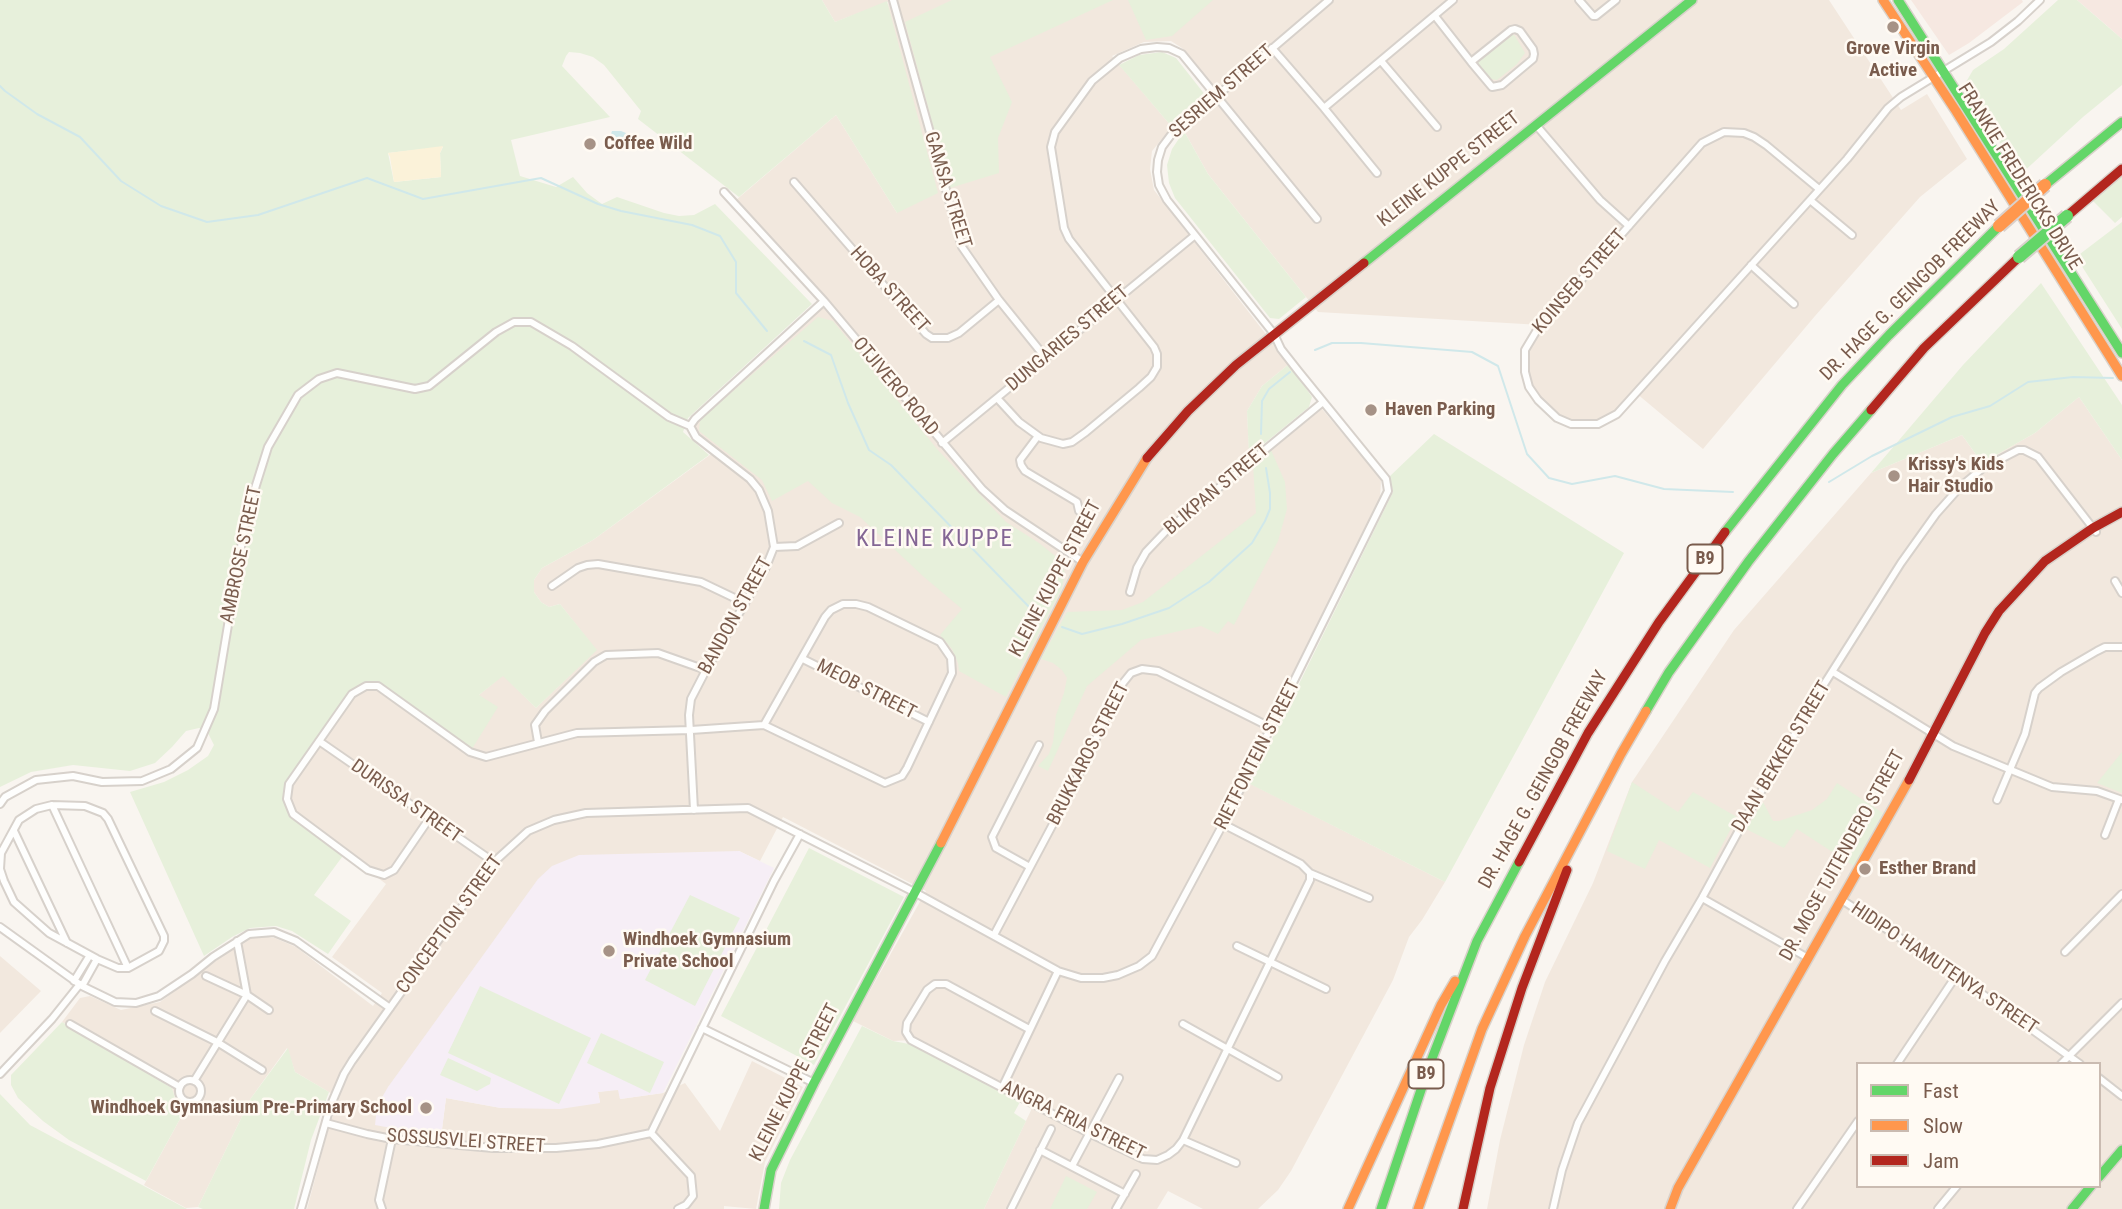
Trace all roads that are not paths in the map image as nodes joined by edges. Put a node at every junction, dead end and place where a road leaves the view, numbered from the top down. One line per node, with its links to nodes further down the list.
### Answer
1 (893, 0): 32 (street, GAMSA STREET)
2 (1329, 0): 11 (street, SESRIEM STREET)
3 (1453, 0): 10 (street)
4 (1579, 0): 5 (street)
5 (1616, 0)
6 (1692, 0): 18 (main road, KLEINE KUPPE STREET)
7 (1883, 0): 14 (main road, FRANKIE FREDERICKS DRIVE)
8 (1899, 0): 14 (main road, FRANKIE FREDERICKS DRIVE)
9 (2040, 0): 14 (street, KOINSEB STREET)
10 (1435, 16): 12 (street); 13 (street)
11 (1272, 48): 15 (street, SESRIEM STREET); 16 (street)
12 (1381, 61): 16 (street); 19 (street)
13 (1471, 62): 13 (street)
14 (1939, 75): 23 (street, KOINSEB STREET); 36 (main road, FRANKIE FREDERICKS DRIVE); 38 (main road, FRANKIE FREDERICKS DRIVE)
15 (1215, 96): 26 (street); 29 (street, SESRIEM STREET); 31 (street)
16 (1324, 108): 21 (street)
17 (2122, 122): 91 (main road, DR. HAGE G. GEINGOB FREEWAY / B9, bridge)
18 (1536, 125): 27 (street); 35 (main road, KLEINE KUPPE STREET)
19 (1437, 127)
20 (2122, 169): 74 (main road, B9, bridge)
21 (1377, 173)
22 (794, 181): 32 (street, HOBA STREET)
23 (1819, 189): 25 (street, KOINSEB STREET); 27 (street, KOINSEB STREET)
24 (724, 192): 33 (street, OTJIVERO ROAD)
25 (1810, 200): 28 (street); 30 (street, KOINSEB STREET)
26 (1317, 219)
27 (1629, 226): 30 (street, KOINSEB STREET)
28 (1852, 235)
29 (1194, 236): 31 (street, DUNGARIES STREET); 35 (street, SESRIEM STREET)
30 (1751, 265): 34 (street)
31 (1116, 299): 37 (street, DUNGARIES STREET); 42 (street)
32 (999, 300): 37 (street, GAMSA STREET)
33 (824, 301): 41 (street); 43 (street, OTJIVERO ROAD)
34 (1794, 303)
35 (1274, 334): 40 (street, RIETFONTEIN STREET); 50 (main road, KLEINE KUPPE STREET)
36 (2122, 353)
37 (1045, 357): 39 (street, DUNGARIES STREET)
38 (2122, 376)
39 (997, 398): 42 (street); 43 (street, DUNGARIES STREET)
40 (1323, 402): 53 (street, BLIKPAN STREET); 62 (street, RIETFONTEIN STREET)
41 (690, 426): 49 (street, BANDON STREET); 71 (street, AMBROSE STREET)
42 (1038, 436): 45 (street)
43 (942, 443): 50 (street, OTJIVERO ROAD)
44 (2122, 512): 48 (main road, DR. MOSE TJITENDERO STREET)
45 (1084, 514)
46 (2122, 519): 48 (main road, DR. MOSE TJITENDERO STREET)
47 (839, 523): 49 (street)
48 (2094, 530): 59 (street, DAAN BEKKER STREET); 64 (main road, DR. MOSE TJITENDERO STREET)
49 (774, 547): 55 (street, BANDON STREET)
50 (1083, 562): 83 (main road, KLEINE KUPPE STREET)
51 (2115, 581): 54 (street)
52 (552, 586): 55 (street)
53 (1130, 592)
54 (2122, 593)
55 (745, 603): 58 (street, BANDON STREET)
56 (2122, 647): 68 (street)
57 (803, 659): 60 (street, MEOB STREET); 60 (street); 61 (street)
58 (706, 670): 63 (street, BANDON STREET); 66 (street)
59 (1833, 672): 64 (street); 86 (street, DAAN BEKKER STREET)
60 (929, 722): 61 (street)
61 (764, 725): 63 (street)
62 (1272, 727): 76 (street, RIETFONTEIN STREET); 81 (street, BRUKKAROS STREET)
63 (691, 730): 66 (street); 73 (street, BANDON STREET)
64 (1933, 735): 68 (street); 87 (main road, DR. MOSE TJITENDERO STREET)
65 (320, 741): 66 (street); 75 (street, DURISSA STREET); 75 (street)
66 (538, 742)
67 (1039, 745): 81 (street)
68 (2010, 769): 69 (street); 70 (street)
69 (1997, 800)
70 (2120, 800): 79 (street)
71 (0, 804)
72 (52, 805): 77 (street); 98 (street); 98 (street)
73 (694, 810): 78 (street, CONCEPTION STREET); 80 (street, CONCEPTION STREET)
74 (1588, 817): 153 (main road, B9); 154 (main road)
75 (429, 818): 80 (street, DURISSA STREET)
76 (1223, 824): 82 (street); 99 (street, RIETFONTEIN STREET)
77 (15, 831): 92 (street); 92 (street)
78 (800, 834): 83 (street, CONCEPTION STREET); 111 (street)
79 (2105, 835)
80 (494, 862): 106 (street, CONCEPTION STREET)
81 (1030, 867): 89 (street, BRUKKAROS STREET)
82 (1310, 873): 85 (street); 97 (street, ANGRA FRIA STREET)
83 (916, 893): 89 (street, RIETFONTEIN STREET); 125 (main road, KLEINE KUPPE STREET)
84 (2122, 894): 94 (street)
85 (1369, 898)
86 (1702, 898): 96 (street); 155 (street, DAAN BEKKER STREET)
87 (1842, 900): 96 (main road, DR. MOSE TJITENDERO STREET); 101 (street, HIDIPO HAMUTENYA STREET)
88 (0, 927): 102 (street)
89 (994, 935): 99 (street, RIETFONTEIN STREET)
90 (237, 941): 102 (street); 104 (street); 106 (street)
91 (1477, 941): 151 (main road); 152 (main road, DR. HAGE G. GEINGOB FREEWAY / B9)
92 (67, 944): 95 (street)
93 (1237, 946): 97 (street)
94 (2065, 952)
95 (93, 957): 98 (street); 102 (street)
96 (1808, 958): 156 (main road, DR. MOSE TJITENDERO STREET)
97 (1270, 962): 103 (street); 114 (street, ANGRA FRIA STREET)
98 (128, 968)
99 (1058, 971): 112 (street)
100 (206, 976): 104 (street)
101 (1956, 976): 115 (street, HIDIPO HAMUTENYA STREET); 116 (street)
102 (78, 984): 120 (street)
103 (1326, 989)
104 (247, 995): 107 (street); 113 (street)
105 (2122, 1003): 115 (street)
106 (390, 1008): 129 (street, CONCEPTION STREET)
107 (269, 1010)
108 (155, 1011): 113 (street)
109 (70, 1024): 126 (street)
110 (1183, 1024): 114 (street)
111 (702, 1028): 125 (street); 132 (street)
112 (1030, 1029): 127 (street); 127 (street, ANGRA FRIA STREET)
113 (217, 1042): 119 (street); 124 (street)
114 (1227, 1049): 121 (street); 135 (street, ANGRA FRIA STREET)
115 (2069, 1055): 117 (street); 118 (street, HIDIPO HAMUTENYA STREET)
116 (1898, 1062)
117 (2063, 1062)
118 (2078, 1062)
119 (262, 1070)
120 (0, 1074)
121 (1278, 1077)
122 (1119, 1078): 133 (street)
123 (2101, 1080): 128 (street)
124 (194, 1082): 126 (street); 126 (street)
125 (814, 1083): 145 (main road, KLEINE KUPPE STREET)
126 (180, 1087)
127 (1002, 1088): 133 (street, ANGRA FRIA STREET)
128 (2122, 1096)
129 (326, 1123): 134 (street, SOSSUSVLEI STREET); 146 (street, CONCEPTION STREET)
130 (1856, 1124): 157 (street)
131 (1051, 1129): 136 (street)
132 (651, 1133): 134 (street, SOSSUSVLEI STREET); 148 (street)
133 (1089, 1133): 135 (street, ANGRA FRIA STREET); 139 (street)
134 (392, 1139): 147 (street)
135 (1183, 1140): 138 (street)
136 (1040, 1150): 139 (street); 149 (street)
137 (2122, 1150): 141 (main road)
138 (1236, 1163)
139 (1072, 1166): 144 (street)
140 (1136, 1174): 144 (street)
141 (2101, 1175)
142 (1955, 1188): 158 (street)
143 (2089, 1188): 159 (main road)
144 (1125, 1194): 150 (street)
145 (765, 1206)
146 (302, 1209)
147 (382, 1209)
148 (678, 1209)
149 (1011, 1209)
150 (1116, 1209)
151 (1348, 1209)
152 (1381, 1209)
153 (1418, 1209)
154 (1463, 1209)
155 (1553, 1209)
156 (1670, 1209)
157 (1797, 1209)
158 (1938, 1209)
159 (2072, 1209)

